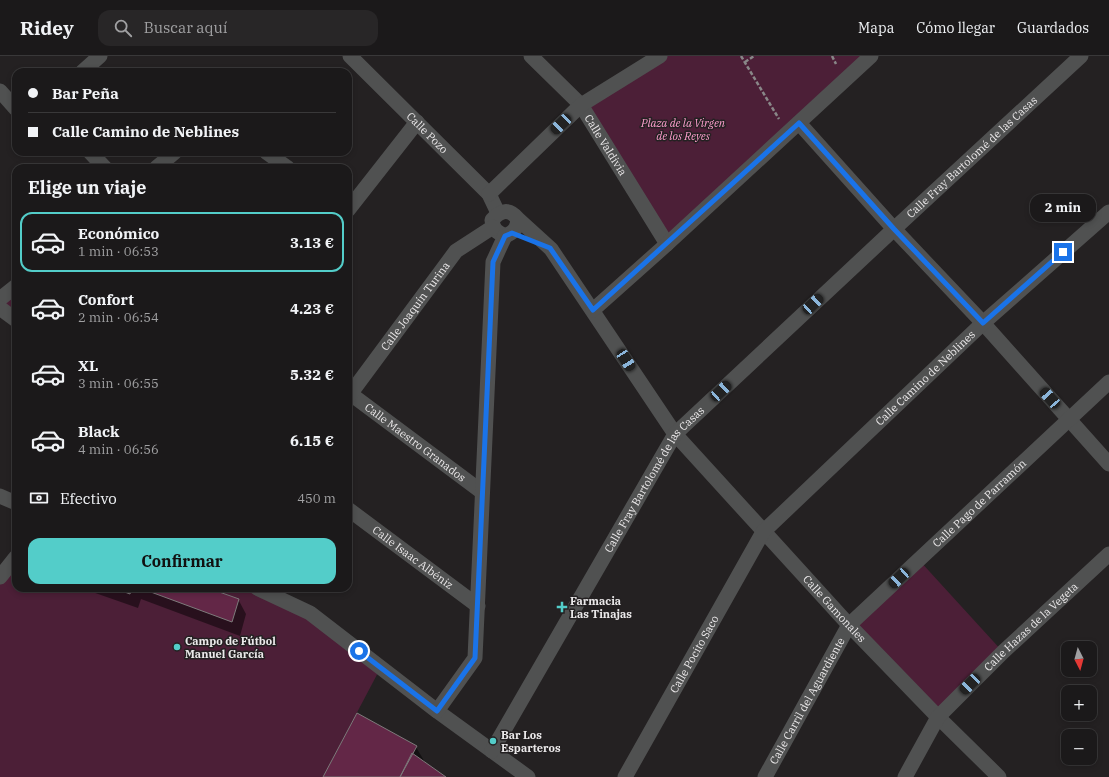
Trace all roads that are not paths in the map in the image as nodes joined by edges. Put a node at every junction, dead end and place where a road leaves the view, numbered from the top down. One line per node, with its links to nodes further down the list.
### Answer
1 (100, 56): 7 (street)
2 (350, 56): 11 (street, Calle Pozo)
3 (531, 56): 10 (street, Calle Valdivia)
4 (660, 56): 10 (street)
5 (871, 56): 12 (street)
6 (1081, 56): 23 (street, Calle Fray Bartolomé de las Casas)
7 (86, 68)
8 (0, 91): 9 (street)
9 (12, 104)
10 (581, 105): 19 (street); 25 (street, Calle Valdivia)
11 (417, 122): 19 (street, Calle Pozo); 20 (street)
12 (793, 128): 23 (street); 25 (street)
13 (94, 156): 16 (street)
14 (170, 156): 17 (street)
15 (272, 156): 18 (street)
16 (101, 164)
17 (160, 164)
18 (282, 164)
19 (489, 194): 22 (street, Calle Pozo)
20 (352, 205)
21 (1109, 212): 31 (street, Calle Camino de Neblines)
22 (495, 220): 24 (street); 24 (street); 33 (street, Calle Joaquín Turina)
23 (894, 229): 31 (street); 36 (street, Calle Fray Bartolomé de las Casas)
24 (512, 230): 29 (street); 38 (street)
25 (667, 244): 29 (street)
26 (12, 289): 27 (street)
27 (0, 299)
28 (0, 308): 30 (street)
29 (593, 310): 36 (street)
30 (12, 317)
31 (983, 323): 35 (street); 42 (street, Calle Camino de Neblines)
32 (1109, 382): 35 (street, Calle Pago de Parramón)
33 (352, 390)
34 (352, 396): 38 (street, Calle Maestro Granados)
35 (1069, 419): 37 (street); 48 (street, Calle Pago de Parramón)
36 (675, 434): 42 (street, Calle Gamonales); 51 (street, Calle Fray Bartolomé de las Casas)
37 (1109, 464)
38 (482, 492): 47 (street)
39 (0, 496): 40 (street)
40 (12, 501)
41 (352, 512): 47 (street, Calle Isaac Albéniz)
42 (764, 532): 48 (street, Calle Gamonales); 53 (street, Calle Pocito Saco)
43 (1109, 554): 50 (street, Calle Hazas de la Vegeta)
44 (12, 562): 45 (street)
45 (0, 577)
46 (265, 592): 49 (street)
47 (478, 606): 49 (street)
48 (848, 625): 50 (street, Calle Gamonales); 54 (street, Calle Carril del Aguardiente)
49 (437, 711): 51 (street)
50 (938, 717): 55 (street, Calle Hazas de la Vegeta); 56 (street, Calle Gamonales)
51 (492, 751): 52 (street)
52 (528, 777)
53 (624, 777)
54 (765, 777)
55 (904, 777)
56 (999, 777)

